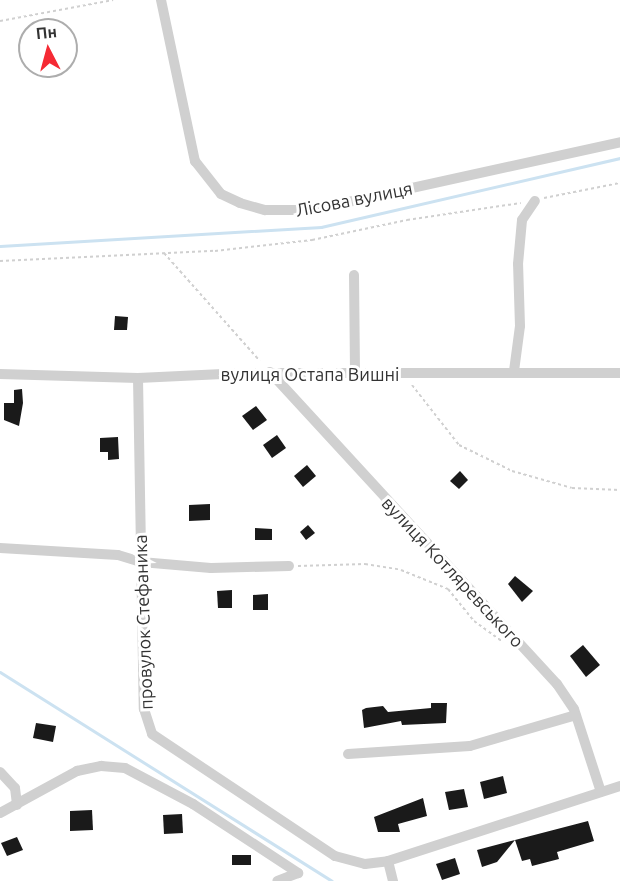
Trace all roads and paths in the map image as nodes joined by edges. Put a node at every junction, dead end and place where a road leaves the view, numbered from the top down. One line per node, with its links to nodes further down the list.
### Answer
1 (113, 0): 3 (path)
2 (161, 0): 4 (street, Лісова вулиця)
3 (0, 21)
4 (620, 142)
5 (620, 183): 6 (path)
6 (535, 201): 7 (path); 10 (street)
7 (164, 253): 8 (path); 11 (path)
8 (0, 261)
9 (354, 275): 12 (street)
10 (514, 371): 13 (street, вулиця Остапа Вишні); 15 (street, вулиця Остапа Вишні)
11 (270, 372): 12 (street, вулиця Остапа Вишні); 16 (street, вулиця Остапа Вишні); 22 (street, вулиця Котляревського)
12 (355, 373): 15 (street, вулиця Остапа Вишні)
13 (620, 373)
14 (0, 374): 16 (street, вулиця Остапа Вишні)
15 (405, 374): 17 (path)
16 (138, 378): 19 (street, провулок Стефаника)
17 (620, 490)
18 (0, 548): 19 (street)
19 (141, 561): 20 (street); 29 (street, провулок Стефаника)
20 (290, 566): 21 (path)
21 (508, 646)
22 (576, 715): 23 (street); 26 (street, вулиця Котляревського)
23 (348, 754)
24 (0, 772): 27 (street)
25 (620, 786): 26 (street, провулок Стефаника)
26 (601, 792): 29 (street, провулок Стефаника)
27 (17, 805): 28 (street); 30 (street)
28 (0, 813)
29 (388, 861): 31 (street)
30 (277, 881)
31 (393, 881)

